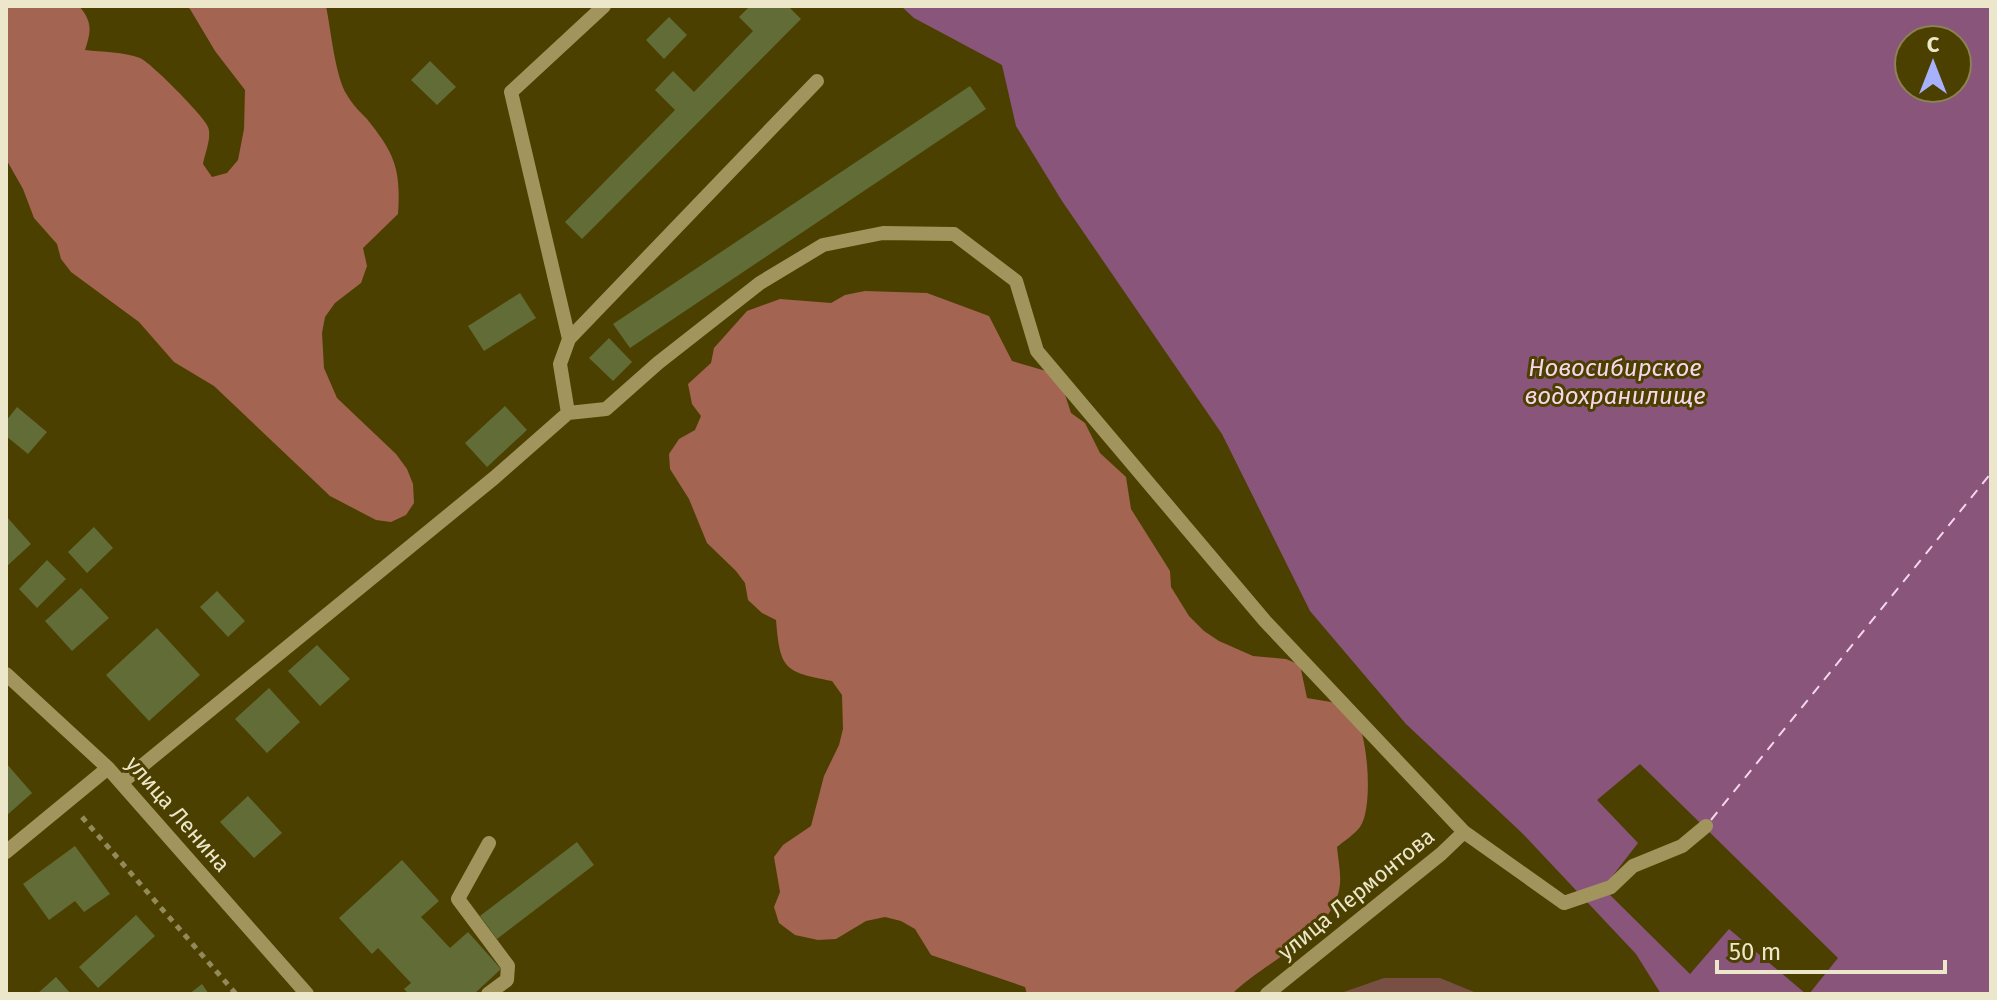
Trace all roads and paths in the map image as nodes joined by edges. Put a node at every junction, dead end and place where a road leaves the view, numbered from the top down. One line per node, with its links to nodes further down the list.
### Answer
1 (604, 6): 3 (street)
2 (817, 81): 3 (street)
3 (569, 339): 4 (street)
4 (568, 413): 7 (street); 10 (street)
5 (6, 674): 6 (street, улица Ленина)
6 (108, 768): 7 (street, улица Ленина); 8 (street)
7 (121, 783): 14 (street, улица Ленина)
8 (68, 801): 12 (street); 13 (path)
9 (1706, 826): 10 (street, улица Лермонтова)
10 (1464, 832): 16 (street, улица Лермонтова)
11 (489, 843): 15 (street)
12 (6, 852)
13 (236, 994)
14 (307, 994)
15 (488, 994)
16 (1267, 994)

